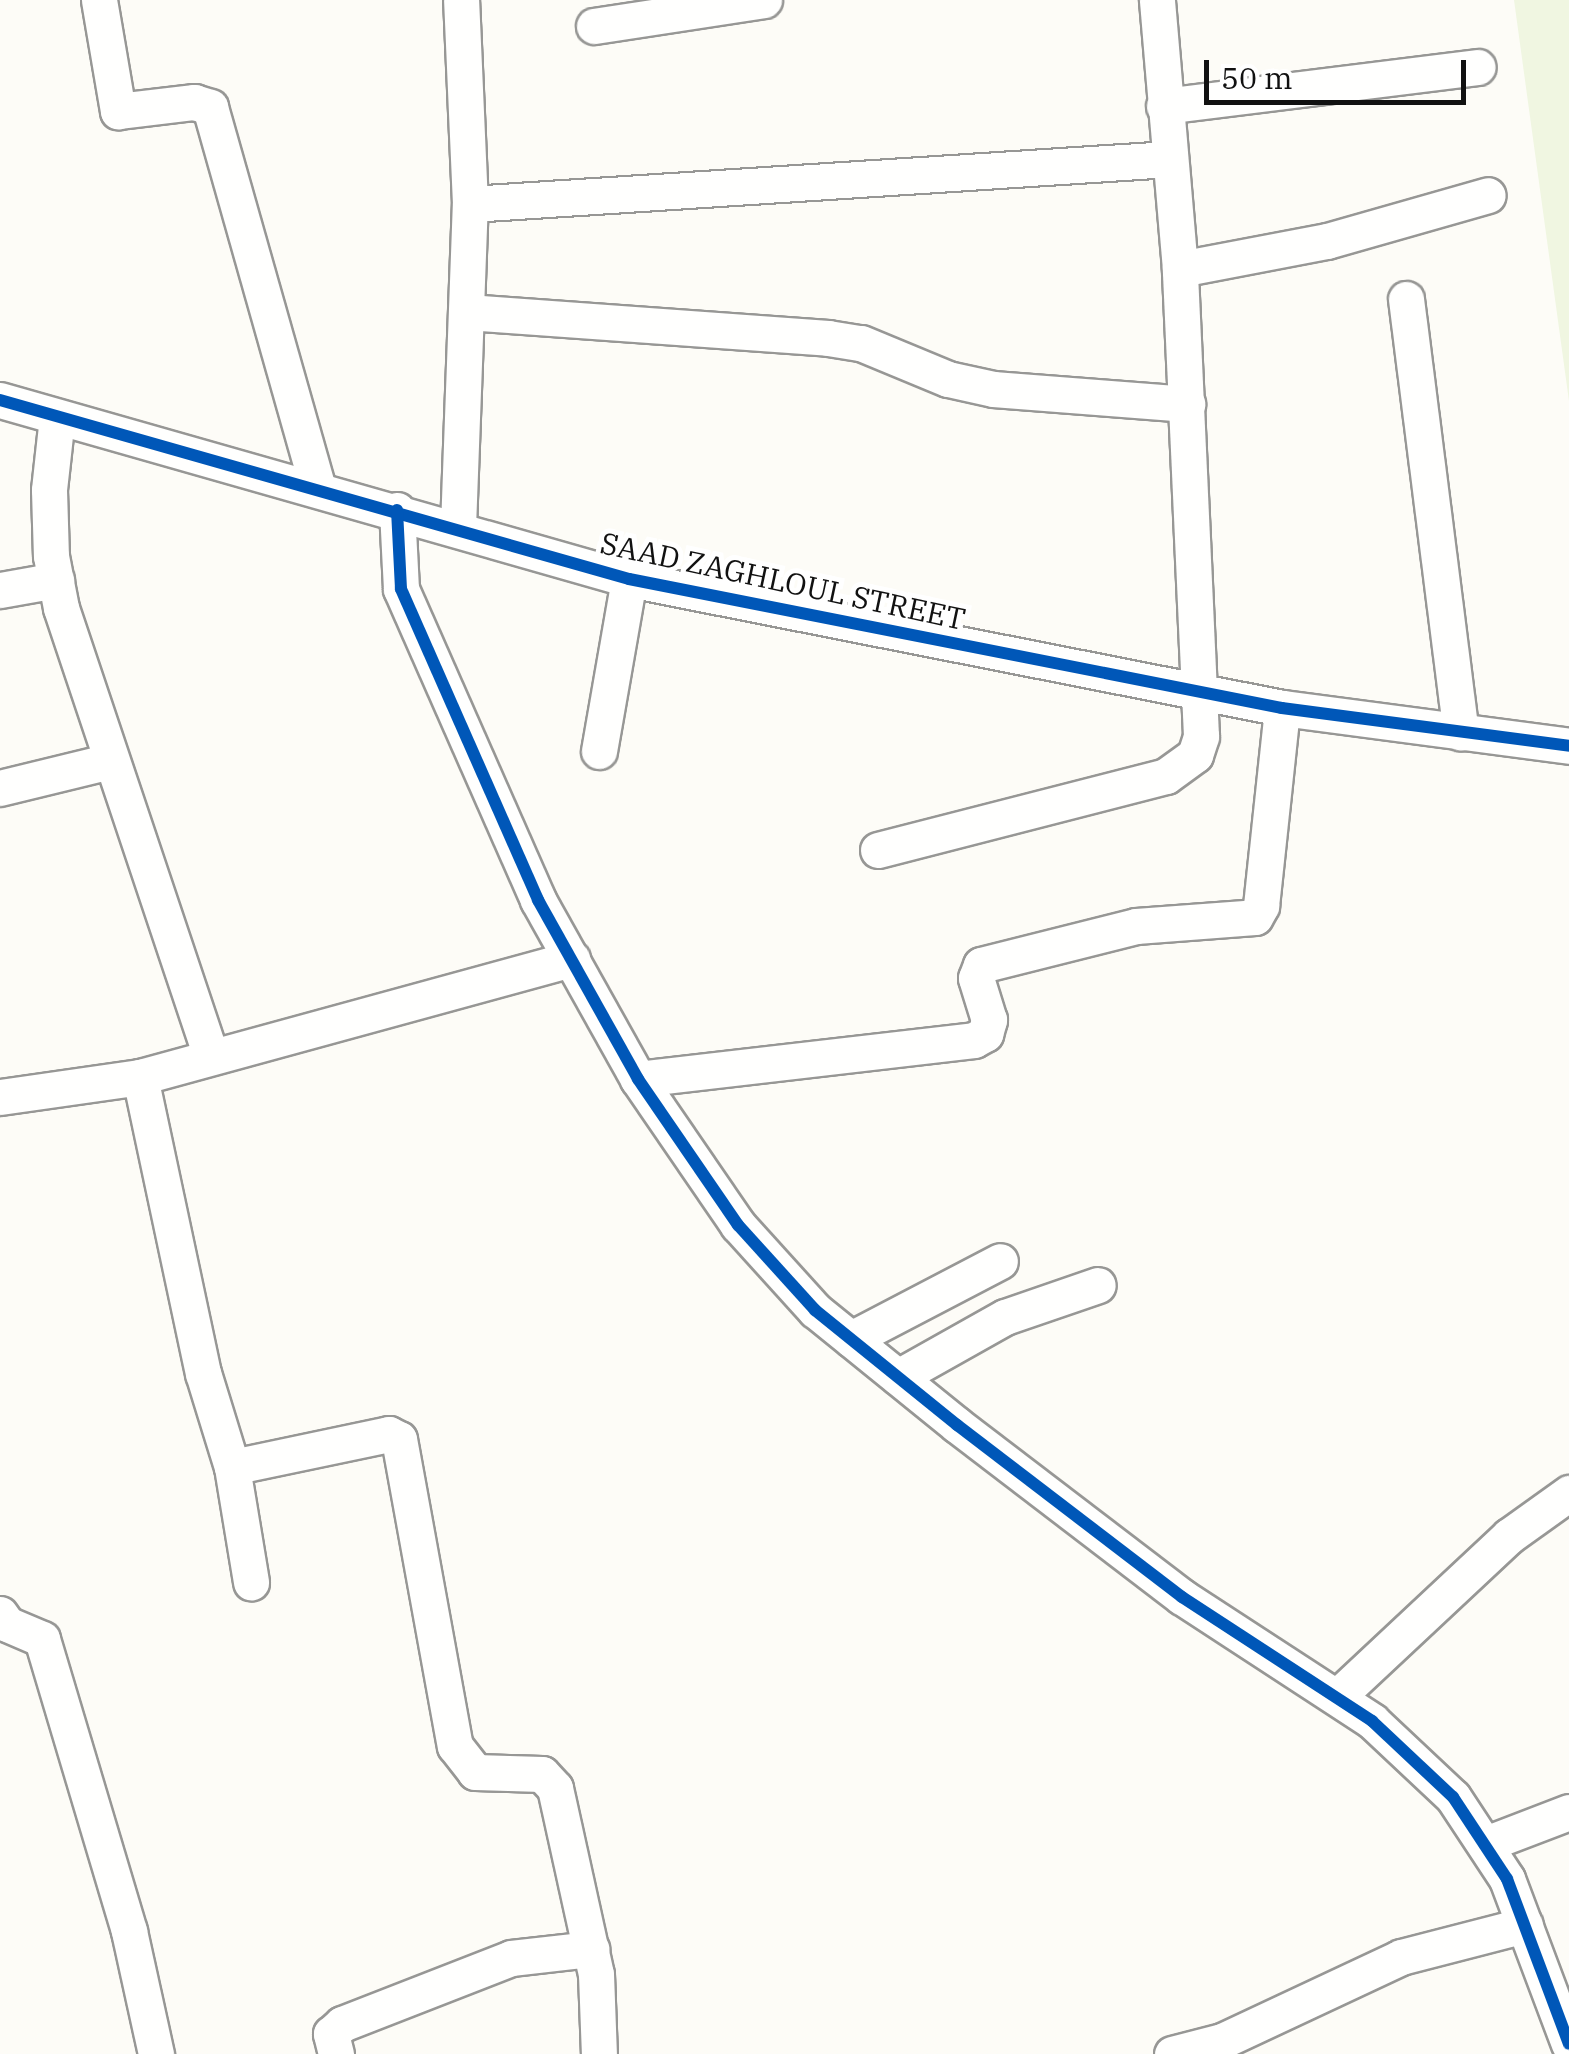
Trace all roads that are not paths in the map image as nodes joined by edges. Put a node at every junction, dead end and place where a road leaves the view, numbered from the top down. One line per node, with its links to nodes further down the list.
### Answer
1 (99, 0): 17 (street)
2 (461, 0): 10 (street)
3 (764, 0): 5 (street)
4 (1157, 0): 7 (street)
5 (594, 26)
6 (1478, 68): 7 (street)
7 (1164, 106): 8 (street)
8 (1170, 159): 10 (street); 11 (street)
9 (1488, 194): 11 (street)
10 (470, 204): 13 (street)
11 (1180, 269): 15 (street)
12 (1406, 299): 25 (street)
13 (467, 312): 15 (street); 19 (street)
14 (0, 400): 16 (street, SAAD ZAGHLOUL STREET)
15 (1187, 404): 23 (street)
16 (57, 417): 17 (street, SAAD ZAGHLOUL STREET); 21 (street)
17 (318, 488): 18 (street, SAAD ZAGHLOUL STREET)
18 (397, 510): 19 (street, SAAD ZAGHLOUL STREET); 31 (street)
19 (458, 527): 20 (street, SAAD ZAGHLOUL STREET)
20 (629, 579): 23 (street, SAAD ZAGHLOUL STREET); 27 (street)
21 (56, 580): 22 (street); 28 (street)
22 (0, 590)
23 (1198, 692): 24 (street, SAAD ZAGHLOUL STREET); 30 (street)
24 (1282, 708): 25 (street, SAAD ZAGHLOUL STREET); 34 (street)
25 (1461, 733): 26 (street, SAAD ZAGHLOUL STREET)
26 (1569, 746)
27 (600, 751)
28 (111, 760): 29 (street); 32 (street)
29 (0, 788)
30 (878, 850)
31 (572, 959): 32 (street); 34 (street)
32 (210, 1054): 33 (street)
33 (140, 1076): 35 (street); 40 (street)
34 (638, 1078): 38 (street)
35 (0, 1097)
36 (1000, 1260): 38 (street)
37 (1098, 1284): 39 (street)
38 (851, 1338): 39 (street)
39 (898, 1376): 44 (street)
40 (232, 1466): 42 (street); 48 (street)
41 (1569, 1493): 44 (street)
42 (250, 1582)
43 (0, 1614): 50 (street)
44 (1337, 1697): 46 (street)
45 (1569, 1812): 46 (street)
46 (1488, 1844): 47 (street)
47 (1525, 1925): 49 (street); 53 (street)
48 (592, 1950): 51 (street); 52 (street)
49 (1569, 2044)
50 (156, 2054)
51 (336, 2054)
52 (598, 2054)
53 (1172, 2054)

